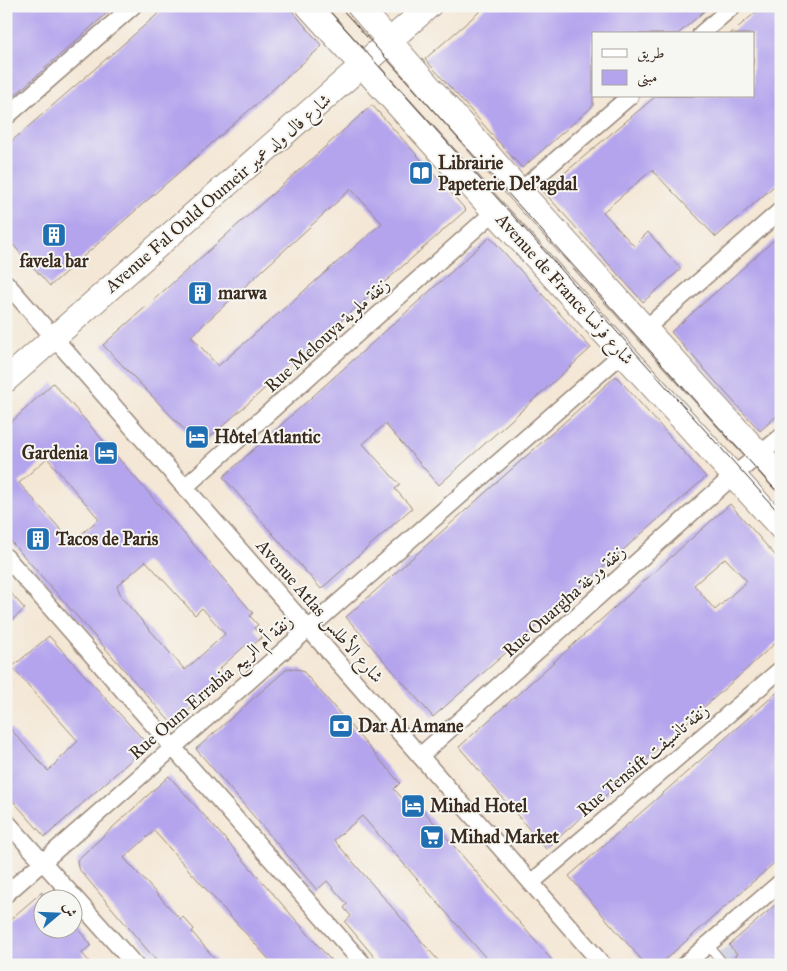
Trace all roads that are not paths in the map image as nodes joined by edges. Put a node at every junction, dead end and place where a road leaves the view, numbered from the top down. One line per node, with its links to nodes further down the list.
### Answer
1 (133, 6): 10 (street)
2 (308, 6): 8 (street, Avenue de France شارع فرنسا)
3 (359, 6): 7 (street, Avenue de France شارع فرنسا)
4 (429, 6): 7 (street, Avenue Fal Ould Oumeir شارع فال ولد عمير)
5 (733, 6): 6 (street)
6 (704, 32)
7 (390, 41): 8 (street, Avenue Fal Ould Oumeir شارع فال ولد عمير); 11 (street, Avenue de France شارع فرنسا)
8 (362, 66): 13 (street, Avenue de France شارع فرنسا); 16 (street, Avenue Fal Ould Oumeir شارع فال ولد عمير)
9 (628, 98): 11 (street)
10 (6, 117)
11 (520, 191): 15 (street, Avenue de France شارع فرنسا)
12 (781, 210): 15 (street)
13 (494, 212): 17 (street, Avenue de France شارع فرنسا); 23 (street, Rue Melouya زنقة ملوية)
14 (6, 283): 16 (street, Avenue Atlas شارع الأطلس)
15 (645, 329): 20 (street, Avenue de France شارع فرنسا)
16 (54, 338): 18 (street, Avenue Fal Ould Oumeir شارع فال ولد عمير); 23 (street, Avenue Atlas شارع الأطلس)
17 (623, 353): 21 (street, Avenue de France شارع فرنسا); 26 (street, Rue Oum Errabia زنقة أم الربيع)
18 (6, 380)
19 (781, 437): 20 (street)
20 (760, 455): 21 (street, Rue Ouargha زنقة ورغة); 22 (street, Avenue de France شارع فرنسا)
21 (734, 475): 24 (street, Avenue de France شارع فرنسا); 29 (street, Rue Ouargha زنقة ورغة)
22 (781, 478)
23 (185, 488): 26 (street, Avenue Atlas شارع الأطلس)
24 (781, 528)
25 (6, 557): 28 (street)
26 (309, 628): 28 (street, Rue Oum Errabia زنقة أم الربيع); 29 (street, Avenue Atlas شارع الأطلس)
27 (781, 670): 33 (street, Rue Tensift زنقة تانسيفت)
28 (173, 747): 31 (street, Rue Oum Errabia زنقة أم الربيع); 37 (street)
29 (420, 756): 33 (street, Avenue Atlas شارع الأطلس)
30 (6, 821): 31 (street)
31 (42, 863): 34 (street, Rue Oum Errabia زنقة أم الربيع); 36 (street)
32 (781, 882): 35 (street)
33 (531, 883): 38 (street, Avenue Atlas شارع الأطلس)
34 (6, 894)
35 (708, 945): 39 (street); 40 (lane)
36 (135, 965)
37 (364, 965)
38 (603, 965)
39 (684, 965)
40 (724, 965)

